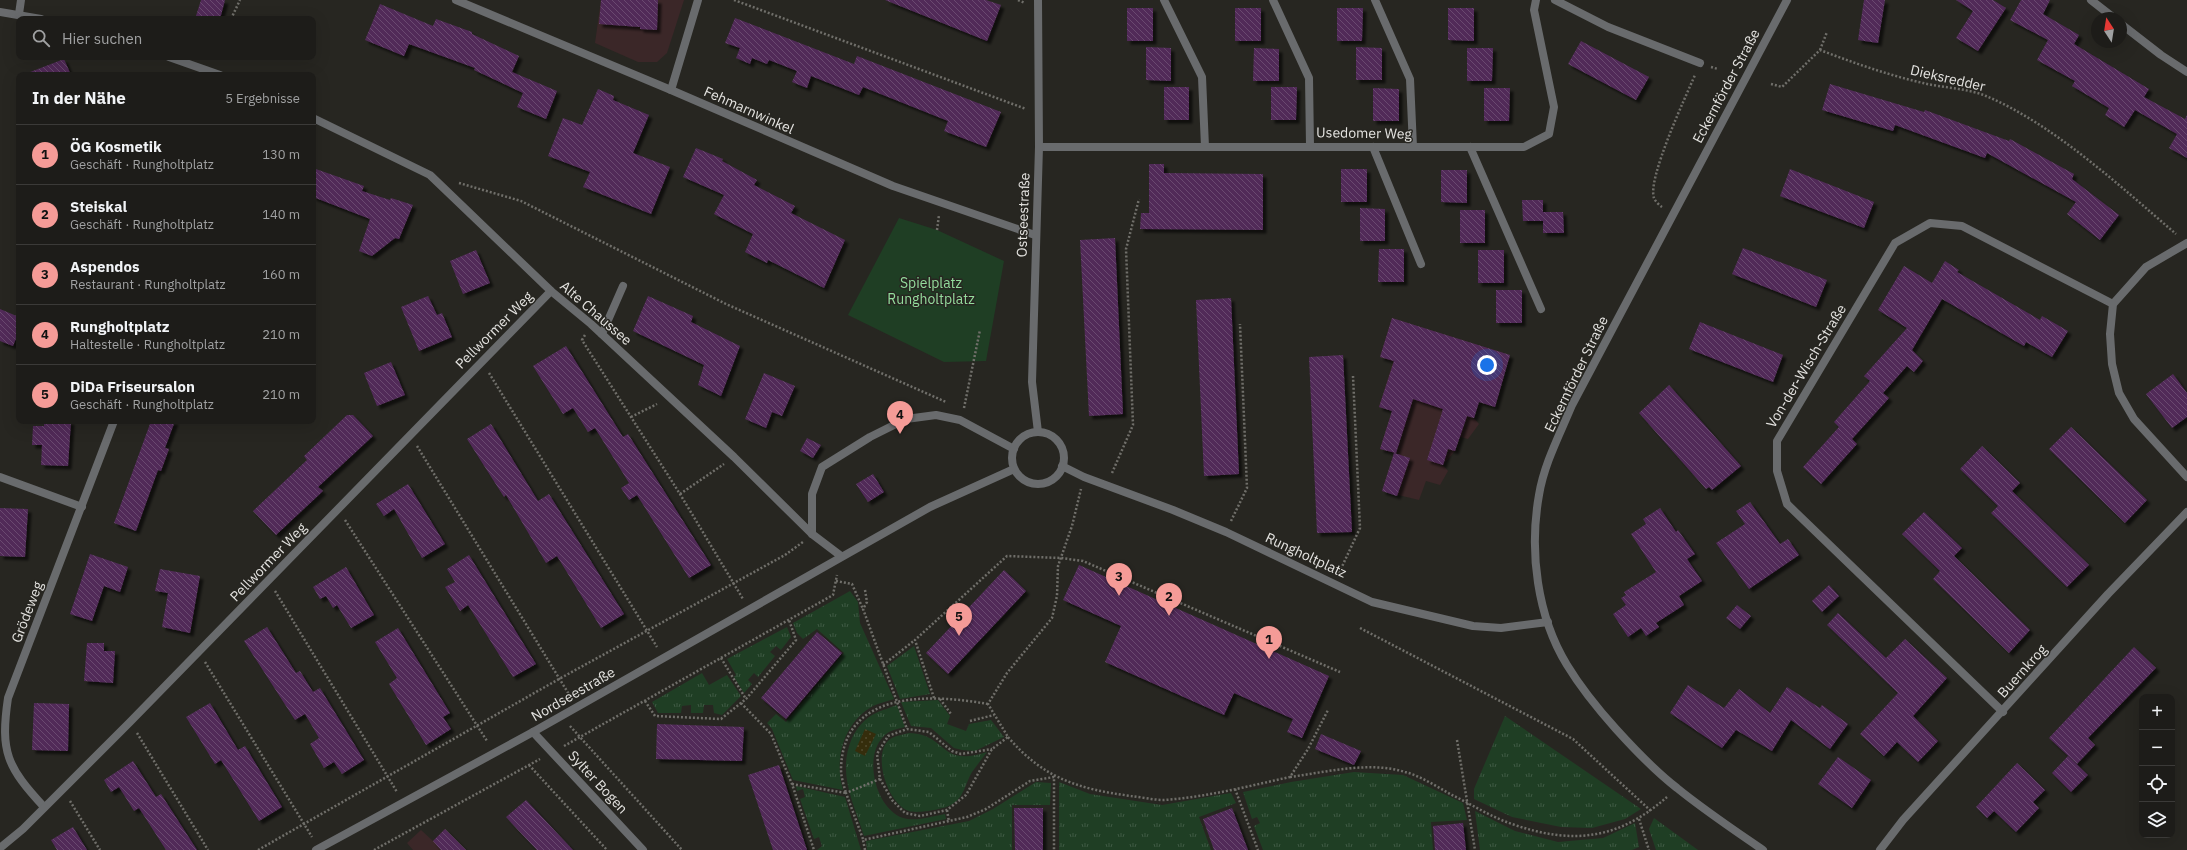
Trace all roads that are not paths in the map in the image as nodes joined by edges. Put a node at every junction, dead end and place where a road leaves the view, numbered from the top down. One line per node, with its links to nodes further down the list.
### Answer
1 (21, 0): 14 (street)
2 (456, 0): 21 (street, Fehmarnwinkel)
3 (698, 0): 21 (street)
4 (1038, 0): 24 (street, Ostseestraße)
5 (1164, 0): 25 (street)
6 (1273, 0): 23 (street)
7 (1374, 0): 27 (street)
8 (1536, 0): 28 (street, Usedomer Weg)
9 (1555, 0): 18 (street)
10 (1787, 0): 48 (street, Eckernförder Straße)
11 (2091, 0): 13 (street)
12 (0, 12): 14 (street)
13 (2106, 12)
14 (19, 14): 15 (street)
15 (28, 16)
16 (2127, 29): 20 (street)
17 (178, 60): 19 (street)
18 (1700, 63)
19 (212, 72)
20 (2187, 72)
21 (671, 90): 29 (street, Fehmarnwinkel)
22 (316, 119): 33 (street, Alte Chaussee)
23 (1310, 146): 25 (street, Usedomer Weg); 26 (street, Usedomer Weg)
24 (1039, 147): 25 (street, Usedomer Weg); 29 (street, Ostseestraße)
25 (1205, 147)
26 (1373, 147): 27 (street, Usedomer Weg); 31 (street)
27 (1413, 147): 28 (street, Usedomer Weg)
28 (1470, 148): 35 (street)
29 (1035, 235): 38 (street, Ostseestraße)
30 (2187, 243): 34 (street)
31 (1421, 264)
32 (623, 286): 36 (street)
33 (551, 291): 36 (street, Alte Chaussee); 51 (street, Pellwormer Weg)
34 (2113, 304): 43 (street); 49 (street, Von-der-Wisch-Straße)
35 (1541, 309)
36 (602, 334): 46 (street, Alte Chaussee)
37 (113, 424): 44 (street, Grödeweg)
38 (1038, 432): 39 (street); 40 (street)
39 (1014, 448): 41 (street); 46 (street)
40 (1062, 466): 41 (street); 48 (street, Rungholtplatz)
41 (1014, 469): 47 (street)
42 (0, 477): 44 (street)
43 (2187, 477)
44 (82, 507): 51 (street, Grödeweg)
45 (2187, 512): 49 (street, Buernkrog)
46 (812, 534): 47 (street, Alte Chaussee)
47 (841, 556): 50 (street, Nordseestraße)
48 (1548, 622): 55 (street, Eckernförder Straße)
49 (2003, 712): 56 (street, Buernkrog)
50 (533, 732): 53 (street, Nordseestraße); 54 (street, Sylter Bogen)
51 (44, 807): 52 (street, Pellwormer Weg)
52 (0, 848)
53 (317, 849)
54 (644, 850)
55 (1763, 850)
56 (1880, 850)

